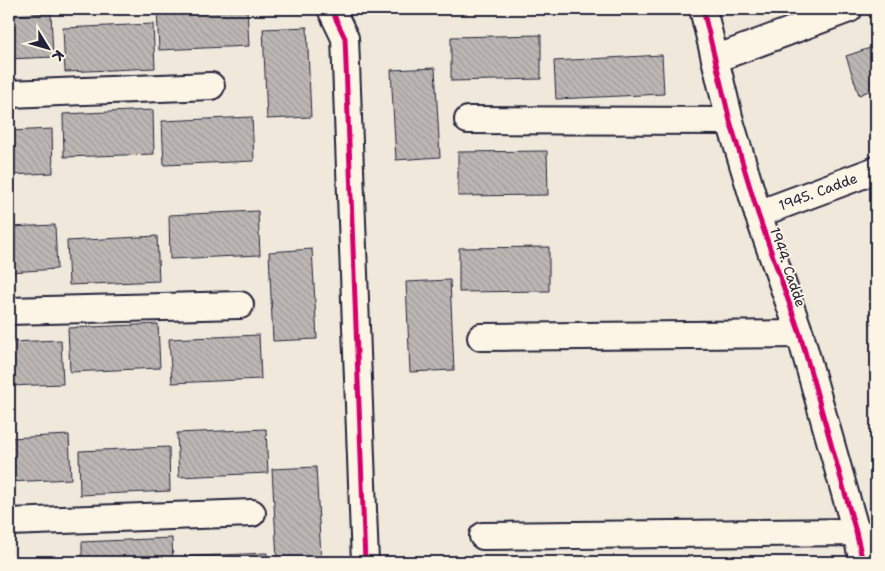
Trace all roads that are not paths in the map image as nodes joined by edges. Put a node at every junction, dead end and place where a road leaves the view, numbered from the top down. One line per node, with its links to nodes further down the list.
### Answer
1 (331, 9): 19 (street)
2 (703, 9): 4 (street, 1944. Cadde)
3 (849, 9): 4 (street)
4 (715, 59): 8 (street, 1944. Cadde)
5 (211, 86): 6 (street)
6 (9, 94)
7 (468, 120): 8 (street)
8 (730, 122): 10 (street, 1944. Cadde)
9 (876, 170): 10 (street, 1945. Cadde)
10 (758, 214): 13 (street, 1944. Cadde)
11 (240, 305): 12 (street)
12 (9, 311)
13 (800, 334): 14 (street); 17 (street, 1944. Cadde)
14 (481, 337)
15 (252, 513): 16 (street)
16 (9, 522)
17 (866, 535): 18 (street); 20 (street, 1944. Cadde)
18 (483, 536)
19 (365, 562)
20 (863, 562)

